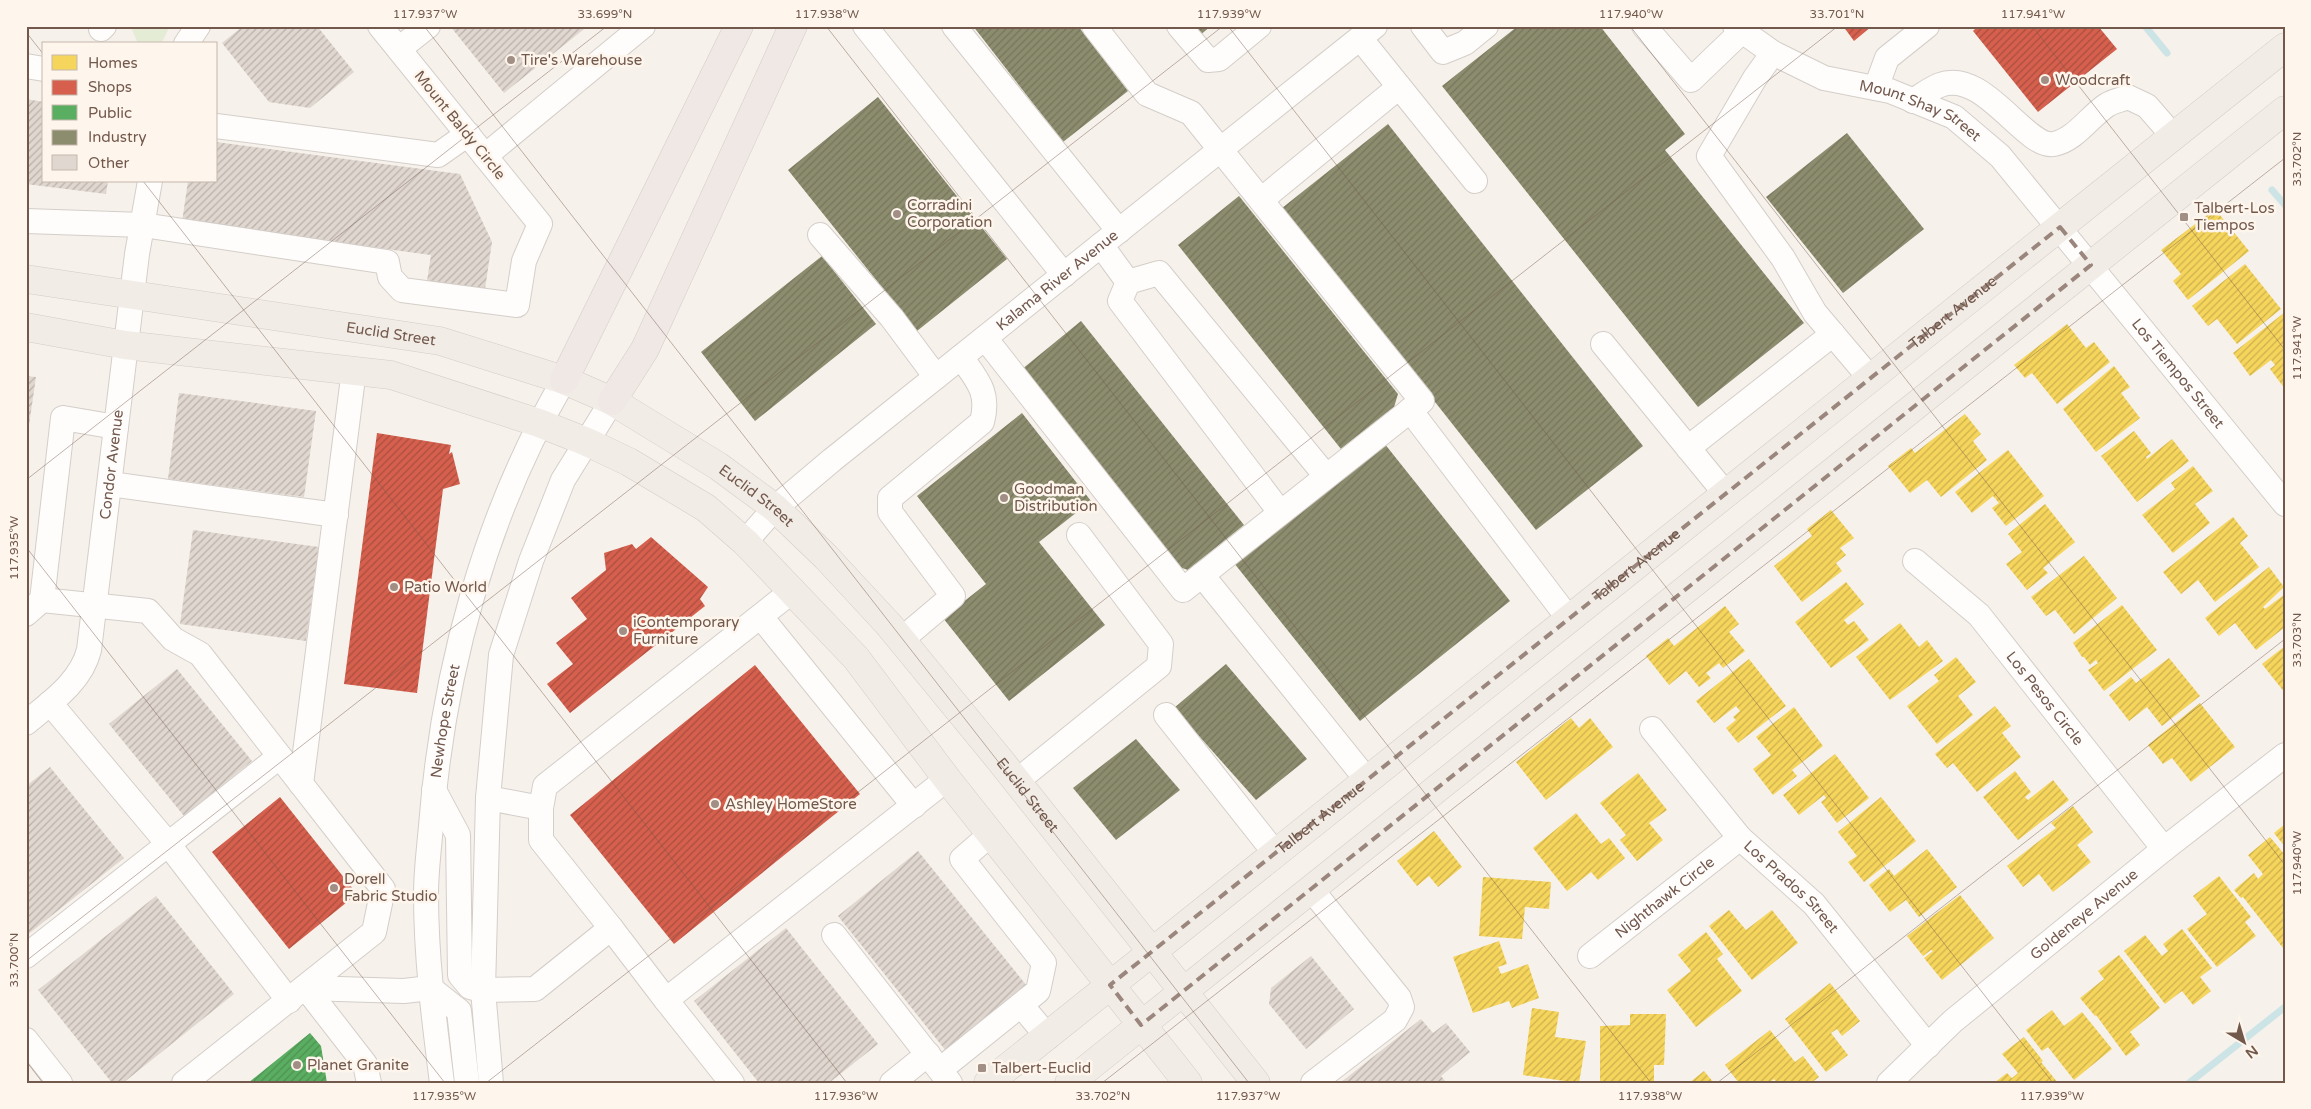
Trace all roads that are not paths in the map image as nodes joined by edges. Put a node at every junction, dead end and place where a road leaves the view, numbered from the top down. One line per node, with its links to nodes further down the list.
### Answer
1 (198, 26): 18 (street)
2 (380, 26): 20 (street, Mount Baldy Circle)
3 (428, 26): 20 (street)
4 (643, 26): 30 (street)
5 (739, 26): 53 (highway)
6 (793, 26): 54 (highway)
7 (865, 26): 40 (street)
8 (954, 26): 38 (street)
9 (1094, 26): 29 (street)
10 (1179, 26): 11 (street)
11 (1259, 26)
12 (1422, 26): 13 (street)
13 (1486, 26)
14 (1644, 26): 16 (street)
15 (1927, 26): 23 (street)
16 (1738, 29): 21 (street, Mount Shay Street)
17 (1367, 32): 22 (street); 29 (street, Kalama River Avenue)
18 (187, 42)
19 (2285, 47): 28 (main road, Talbert Avenue)
20 (399, 50): 27 (street, Mount Baldy Circle)
21 (1773, 53): 23 (street, Mount Shay Street); 45 (street)
22 (1399, 87): 31 (street); 33 (street)
23 (1876, 88): 24 (street, Mount Shay Street)
24 (1913, 101): 28 (street); 36 (street, Mount Shay Street)
25 (2285, 110): 39 (main road)
26 (218, 126): 27 (street)
27 (468, 134): 30 (street, Mount Baldy Circle)
28 (2173, 136): 36 (main road, Talbert Avenue)
29 (1221, 149): 33 (street); 38 (street, Kalama River Avenue)
30 (485, 156): 35 (street, Mount Baldy Circle)
31 (1476, 181)
32 (150, 182): 35 (street, Condor Avenue)
33 (1261, 200): 55 (street)
34 (26, 221): 35 (street)
35 (143, 225): 43 (street, Condor Avenue)
36 (2066, 234): 39 (street, Los Tiempos Street); 52 (main road, Talbert Avenue)
37 (820, 235): 51 (street)
38 (1110, 238): 40 (street, Kalama River Avenue); 42 (street)
39 (2091, 265): 63 (street, Los Tiempos Street); 96 (main road)
40 (1064, 275): 46 (street, Kalama River Avenue)
41 (26, 279): 43 (main road, Euclid Street)
42 (1128, 282): 60 (street); 65 (street)
43 (132, 294): 48 (street, Condor Avenue); 53 (main road, Euclid Street)
44 (26, 327): 48 (main road)
45 (1833, 334): 52 (street); 59 (street)
46 (985, 338): 49 (street, Kalama River Avenue); 70 (street)
47 (1603, 344): 59 (street)
48 (125, 345): 50 (main road); 57 (street, Condor Avenue)
49 (961, 357): 51 (street, Kalama River Avenue); 76 (street)
50 (354, 370): 56 (main road); 66 (street)
51 (936, 377): 64 (street, Kalama River Avenue)
52 (1870, 378): 62 (main road, Talbert Avenue)
53 (564, 380): 54 (main road, Euclid Street); 56 (street, Newhope Street)
54 (612, 401): 58 (street); 64 (main road, Euclid Street)
55 (1410, 410): 60 (street); 75 (street)
56 (539, 423): 58 (main road); 87 (street, Newhope Street)
57 (116, 427): 61 (street, Condor Avenue); 73 (street)
58 (587, 442): 68 (main road); 88 (street)
59 (1688, 448): 62 (street)
60 (1326, 476): 65 (street)
61 (110, 484): 66 (street); 72 (street, Condor Avenue)
62 (1725, 493): 75 (main road, Talbert Avenue)
63 (2285, 504)
64 (775, 508): 68 (street, Kalama River Avenue); 76 (main road, Euclid Street)
65 (1280, 512): 70 (street)
66 (336, 515): 86 (street)
67 (1079, 535): 85 (street)
68 (745, 542): 71 (main road)
69 (1915, 561): 94 (street, Los Pesos Circle)
70 (1202, 575): 84 (street)
71 (791, 592): 74 (street); 83 (main road)
72 (96, 605): 73 (street); 77 (street, Condor Avenue); 82 (street)
73 (34, 607)
74 (761, 617): 89 (street); 90 (street)
75 (1569, 619): 84 (main road, Talbert Avenue)
76 (901, 640): 85 (main road, Euclid Street)
77 (50, 704): 79 (street, Condor Avenue); 93 (street)
78 (1166, 715): 95 (street)
79 (26, 723)
80 (1652, 729): 92 (street, Los Prados Street)
81 (2285, 755): 94 (street, Goldeneye Avenue)
82 (279, 757): 86 (street); 93 (street)
83 (947, 779): 89 (street); 91 (main road)
84 (1367, 780): 95 (main road, Talbert Avenue)
85 (1017, 781): 99 (main road, Euclid Street)
86 (300, 784): 106 (street)
87 (434, 790): 103 (street, Newhope Street); 104 (street)
88 (488, 798): 90 (street); 104 (street)
89 (914, 806): 107 (street)
90 (541, 808): 97 (street)
91 (991, 834): 102 (main road); 108 (street)
92 (1740, 838): 101 (street, Nighthawk Circle); 112 (street, Los Prados Street)
93 (169, 845): 100 (street); 106 (street)
94 (2164, 849): 112 (street, Goldeneye Avenue)
95 (1275, 853): 99 (main road, Talbert Avenue)
96 (1311, 889): 105 (main road); 126 (street)
97 (612, 928): 104 (street); 107 (street)
98 (834, 935): 113 (street)
99 (1152, 951): 102 (main road, Talbert Avenue); 105 (main road, Euclid Street)
100 (26, 956)
101 (1590, 956)
102 (1110, 985): 109 (main road); 110 (main road, Talbert Avenue)
103 (430, 988): 106 (street); 117 (street, Newhope Street); 118 (street)
104 (483, 990): 119 (street)
105 (1184, 991): 109 (main road); 125 (main road, Euclid Street)
106 (298, 994): 115 (street); 116 (street)
107 (666, 1000): 120 (street)
108 (1021, 1005): 110 (street); 113 (street)
109 (1141, 1025): 123 (main road); 124 (main road)
110 (1048, 1037): 122 (main road, Talbert Avenue)
111 (26, 1040): 114 (street)
112 (1928, 1046): 127 (street, Goldeneye Avenue)
113 (940, 1069): 121 (street)
114 (60, 1083)
115 (184, 1083)
116 (369, 1083)
117 (442, 1083)
118 (467, 1083)
119 (491, 1083)
120 (732, 1083)
121 (892, 1083)
122 (988, 1083)
123 (1069, 1083)
124 (1188, 1083)
125 (1256, 1083)
126 (1313, 1083)
127 (1889, 1083)

